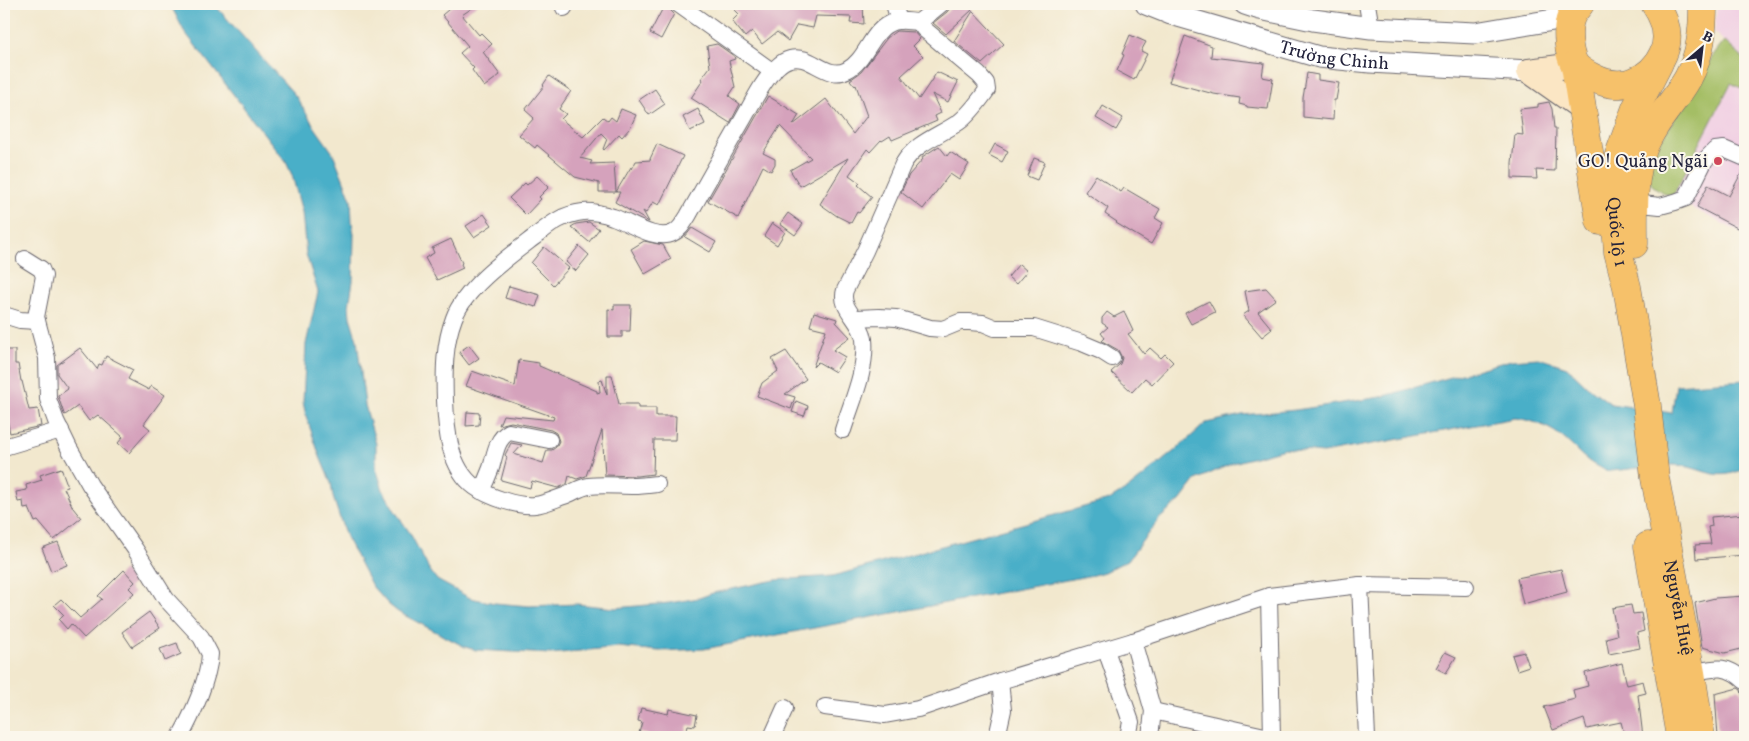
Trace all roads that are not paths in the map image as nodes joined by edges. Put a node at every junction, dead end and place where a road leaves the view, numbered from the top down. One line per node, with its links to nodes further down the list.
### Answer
1 (678, 4): 19 (street)
2 (894, 4): 11 (street)
3 (941, 4): 12 (street)
4 (1146, 4): 15 (street, Trường Chinh)
5 (1245, 4): 13 (street, Trường Chinh)
6 (1367, 4): 13 (street)
7 (1655, 4): 14 (highway)
8 (1674, 4): 14 (highway, Quốc lộ 1)
9 (1703, 4): 22 (highway)
10 (1576, 10): 13 (street, Trường Chinh); 17 (highway, Quốc lộ 1)
11 (898, 21): 12 (street); 19 (street)
12 (919, 22): 26 (street)
13 (1370, 28): 15 (street)
14 (1667, 32): 16 (highway, Quốc lộ 1)
15 (1370, 62): 18 (street, Trường Chinh)
16 (1659, 63): 17 (highway); 24 (highway, Quốc lộ 1)
17 (1575, 65): 18 (main road); 20 (highway, Quốc lộ 1)
18 (1529, 71): 20 (main road)
19 (773, 72): 36 (street)
20 (1583, 109): 29 (highway, Quốc lộ 1)
21 (1745, 158): 22 (street)
22 (1634, 203): 24 (highway)
23 (25, 260): 27 (street)
24 (1627, 288): 29 (highway, Quốc lộ 1)
25 (4, 315): 27 (street)
26 (856, 318): 28 (street); 31 (street)
27 (37, 321): 30 (street)
28 (1112, 358)
29 (1637, 404): 34 (highway)
30 (60, 430): 33 (street); 48 (street)
31 (843, 430)
32 (549, 440): 36 (street)
33 (4, 447)
34 (1646, 479): 42 (highway, Nguyễn Huệ); 55 (highway, Nguyễn Huệ)
35 (657, 484): 36 (street)
36 (481, 490)
37 (1360, 585): 38 (street); 39 (street); 54 (street)
38 (1466, 587)
39 (1269, 596): 40 (street); 53 (street)
40 (1133, 642): 41 (street); 47 (street)
41 (1106, 650): 44 (street); 51 (street)
42 (1691, 673): 43 (street); 56 (highway, Nguyễn Huệ)
43 (1745, 680)
44 (1000, 682): 46 (street); 50 (street)
45 (785, 708): 49 (street)
46 (825, 708)
47 (1153, 711): 52 (street); 53 (street)
48 (180, 737)
49 (772, 737)
50 (996, 737)
51 (1128, 737)
52 (1150, 737)
53 (1270, 737)
54 (1367, 737)
55 (1680, 737)
56 (1701, 737)

